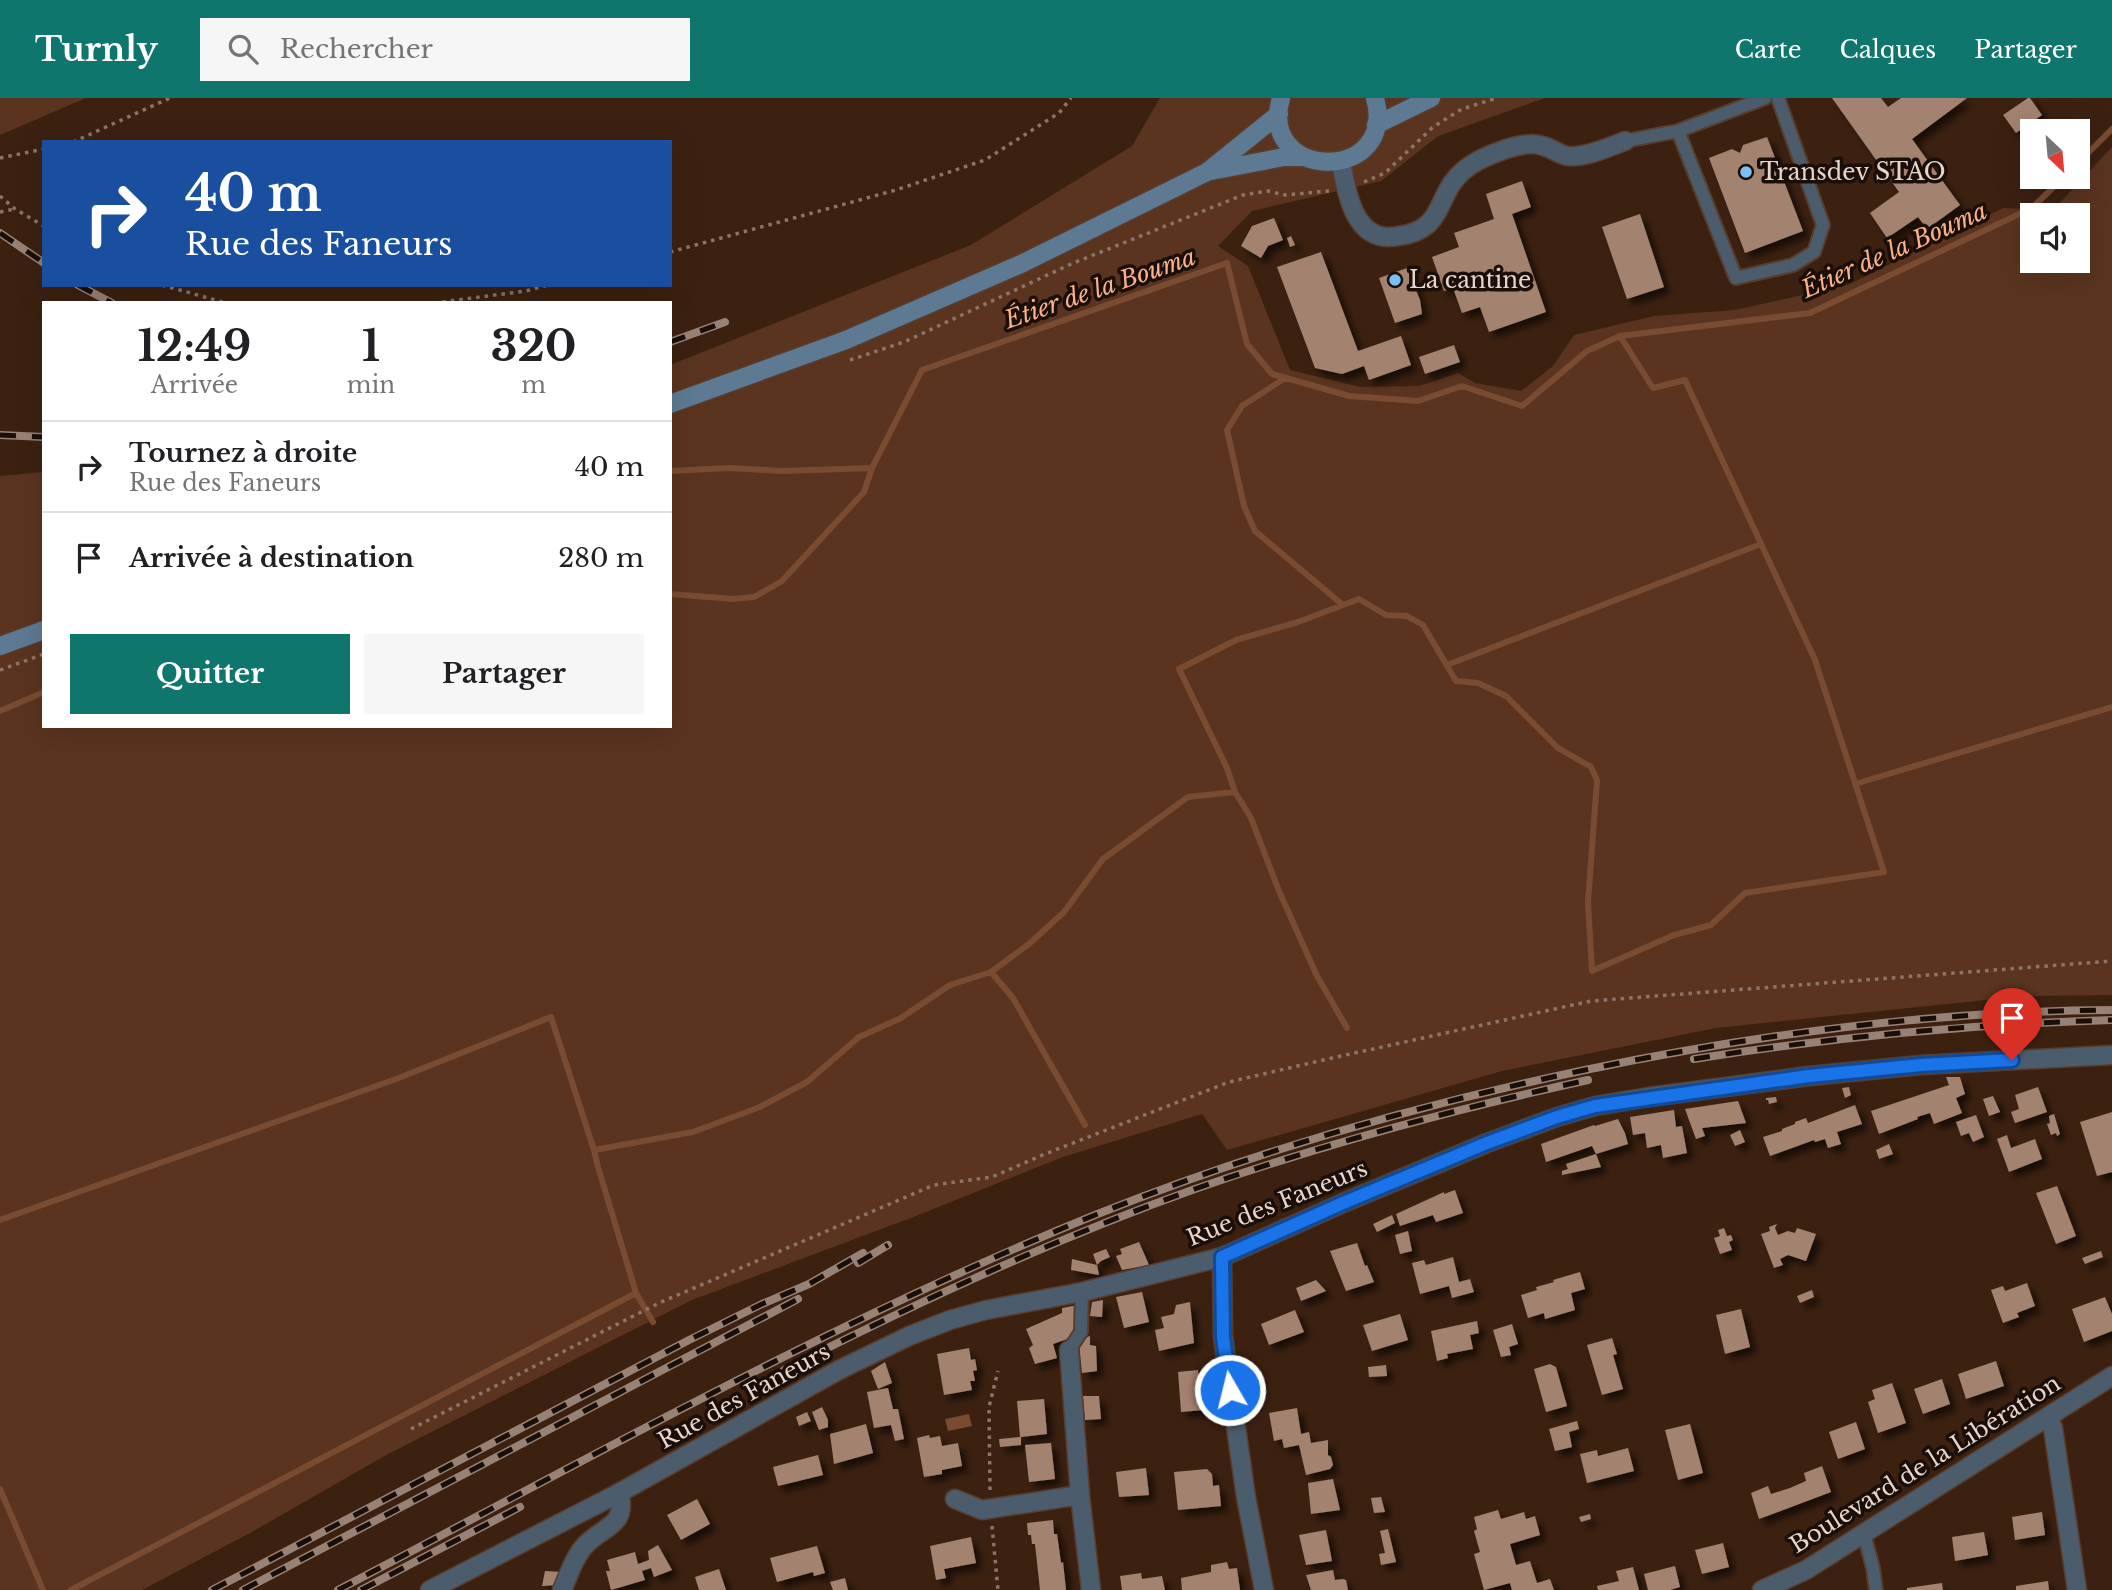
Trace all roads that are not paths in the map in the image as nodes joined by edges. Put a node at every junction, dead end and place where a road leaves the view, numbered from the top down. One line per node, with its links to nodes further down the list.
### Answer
1 (1375, 98): 6 (main road)
2 (1431, 98): 6 (main road)
3 (1765, 98): 7 (lane)
4 (1778, 98): 7 (lane)
5 (1280, 106): 9 (main road); 11 (main road)
6 (1376, 125): 10 (main road)
7 (1678, 131): 8 (lane)
8 (1625, 141): 10 (street)
9 (1304, 157): 10 (main road); 11 (main road)
10 (1341, 161)
11 (1207, 172): 12 (main road)
12 (672, 403)
13 (42, 632): 14 (main road)
14 (0, 646)
15 (2112, 1055): 16 (street, Rue des Faneurs)
16 (1222, 1257): 17 (street, Rue des Faneurs); 28 (street)
17 (1082, 1292): 18 (lane); 21 (street, Rue des Faneurs)
18 (1069, 1350): 22 (street)
19 (2112, 1376): 20 (street, Boulevard de la Libération)
20 (2048, 1417): 24 (street, Boulevard de la Libération); 31 (street)
21 (619, 1493): 25 (street, Rue des Faneurs); 26 (street)
22 (1080, 1495): 23 (street); 27 (street)
23 (955, 1499)
24 (1864, 1534): 29 (street, Boulevard de la Libération); 30 (lane)
25 (430, 1590)
26 (562, 1590)
27 (1091, 1590)
28 (1264, 1590)
29 (1762, 1590)
30 (1877, 1590)
31 (2077, 1590)

